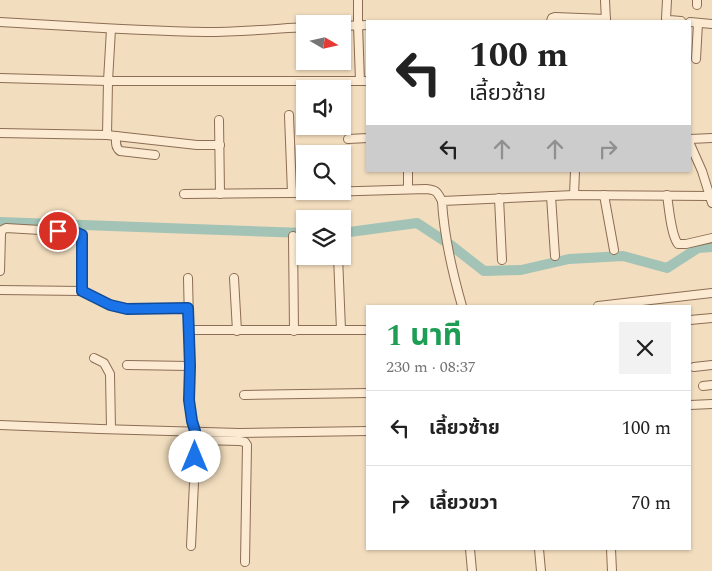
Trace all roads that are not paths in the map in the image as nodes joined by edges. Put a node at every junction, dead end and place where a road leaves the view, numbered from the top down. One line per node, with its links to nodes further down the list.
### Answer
1 (358, 0): 11 (street)
2 (605, 0): 5 (street)
3 (667, 0): 6 (street)
4 (551, 20): 5 (street)
5 (606, 20)
6 (669, 20)
7 (0, 22): 14 (street)
8 (694, 22): 9 (street); 15 (street)
9 (712, 24)
10 (351, 25): 11 (street)
11 (358, 25): 12 (street); 17 (street)
12 (366, 25)
13 (296, 27): 14 (street)
14 (111, 29): 18 (street)
15 (696, 59)
16 (0, 78): 18 (street)
17 (364, 81): 18 (street)
18 (108, 82): 22 (street)
19 (289, 115): 36 (street)
20 (219, 120): 28 (street)
21 (0, 133): 22 (street)
22 (108, 135): 23 (street)
23 (116, 136): 28 (street); 30 (street)
24 (366, 138): 26 (street)
25 (712, 138): 27 (street)
26 (348, 139)
27 (691, 139)
28 (220, 145): 38 (street)
29 (691, 146): 32 (street)
30 (155, 155)
31 (712, 170): 32 (street)
32 (702, 171): 44 (street)
33 (408, 172): 35 (street)
34 (575, 172): 39 (street)
35 (408, 189): 36 (street); 45 (street)
36 (292, 193): 38 (street)
37 (184, 194): 38 (street)
38 (220, 194)
39 (574, 195): 40 (street); 41 (street)
40 (604, 195): 42 (street); 48 (street)
41 (551, 196): 43 (street); 49 (street)
42 (667, 196): 44 (street); 47 (street)
43 (499, 198): 45 (street); 50 (street)
44 (711, 199)
45 (442, 201): 58 (street)
46 (293, 236): 64 (street)
47 (712, 238)
48 (614, 250)
49 (554, 256)
50 (502, 260)
51 (338, 265): 65 (street)
52 (0, 271): 56 (street)
53 (188, 278): 60 (street)
54 (234, 278): 67 (street)
55 (0, 290): 56 (street)
56 (82, 291): 60 (street)
57 (712, 293): 59 (street)
58 (462, 305)
59 (607, 305)
60 (188, 308): 63 (street)
61 (712, 318): 62 (street)
62 (691, 320)
63 (189, 330): 67 (street); 70 (street)
64 (294, 330): 65 (street); 67 (street)
65 (341, 330): 66 (street)
66 (366, 330)
67 (237, 331)
68 (94, 358): 81 (street)
69 (127, 365): 70 (street)
70 (190, 366): 80 (street)
71 (712, 366): 72 (street)
72 (694, 367)
73 (712, 385): 74 (street)
74 (703, 386)
75 (366, 393): 76 (street)
76 (244, 395)
77 (712, 404): 78 (street)
78 (691, 405)
79 (0, 425): 81 (street)
80 (193, 427): 81 (street); 82 (street); 83 (street)
81 (111, 429)
82 (366, 431)
83 (196, 440): 84 (street); 88 (street)
84 (191, 546)
85 (470, 550): 89 (street)
86 (539, 550): 90 (street)
87 (610, 550): 91 (street)
88 (245, 562)
89 (472, 571)
90 (541, 571)
91 (612, 571)

